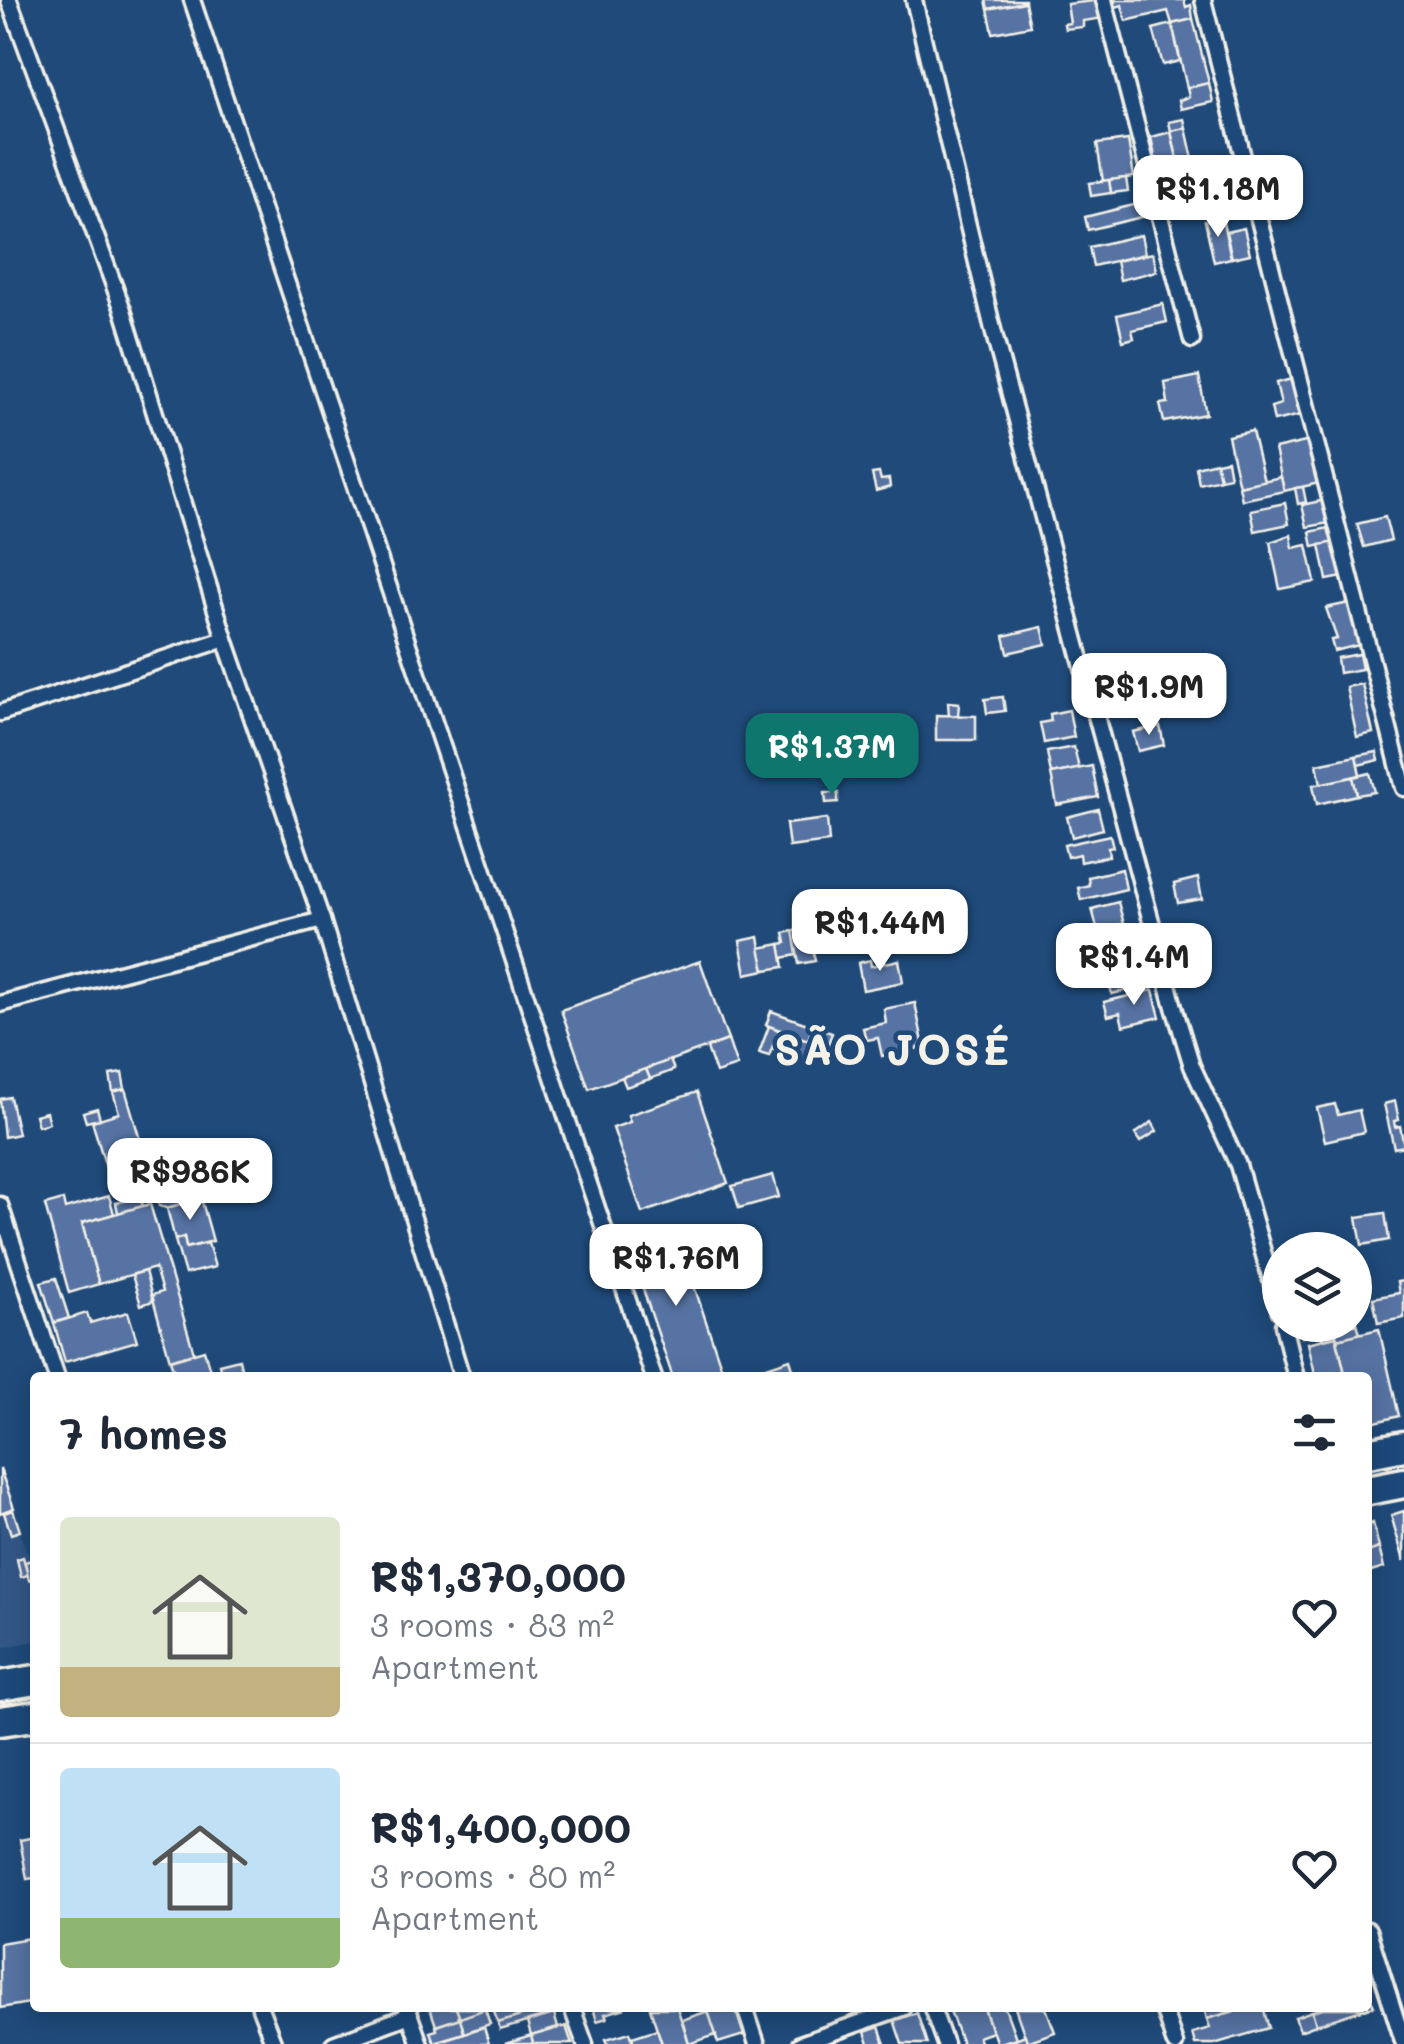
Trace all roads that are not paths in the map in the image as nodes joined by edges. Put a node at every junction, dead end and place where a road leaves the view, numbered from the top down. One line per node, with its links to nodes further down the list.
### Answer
1 (9, 0): 7 (street)
2 (192, 0): 17 (street)
3 (914, 0): 13 (street)
4 (1104, 0): 6 (street)
5 (1202, 0): 9 (street)
6 (1192, 340)
7 (225, 639): 8 (street); 10 (street)
8 (0, 712)
9 (1404, 788)
10 (322, 920): 11 (street); 16 (street)
11 (0, 1004)
12 (0, 1205): 15 (street)
13 (1262, 1248)
14 (1288, 1342): 18 (street)
15 (55, 1372)
16 (460, 1372)
17 (652, 1372)
18 (1295, 1372)
19 (1404, 1446): 20 (highway)
20 (1372, 1452)
21 (1404, 1484): 22 (highway)
22 (1372, 1489)
23 (30, 1681): 24 (highway)
24 (0, 1686)
25 (30, 1717): 26 (highway)
26 (0, 1721)
27 (1372, 1943): 43 (street)
28 (262, 2012): 35 (street)
29 (408, 2012): 36 (street); 37 (street)
30 (573, 2012): 38 (street)
31 (746, 2012): 39 (street)
32 (891, 2012): 40 (street)
33 (933, 2012): 41 (street)
34 (1164, 2012): 42 (street)
35 (274, 2044)
36 (332, 2044)
37 (420, 2044)
38 (585, 2044)
39 (757, 2044)
40 (800, 2044)
41 (945, 2044)
42 (1175, 2044)
43 (1404, 2044)

